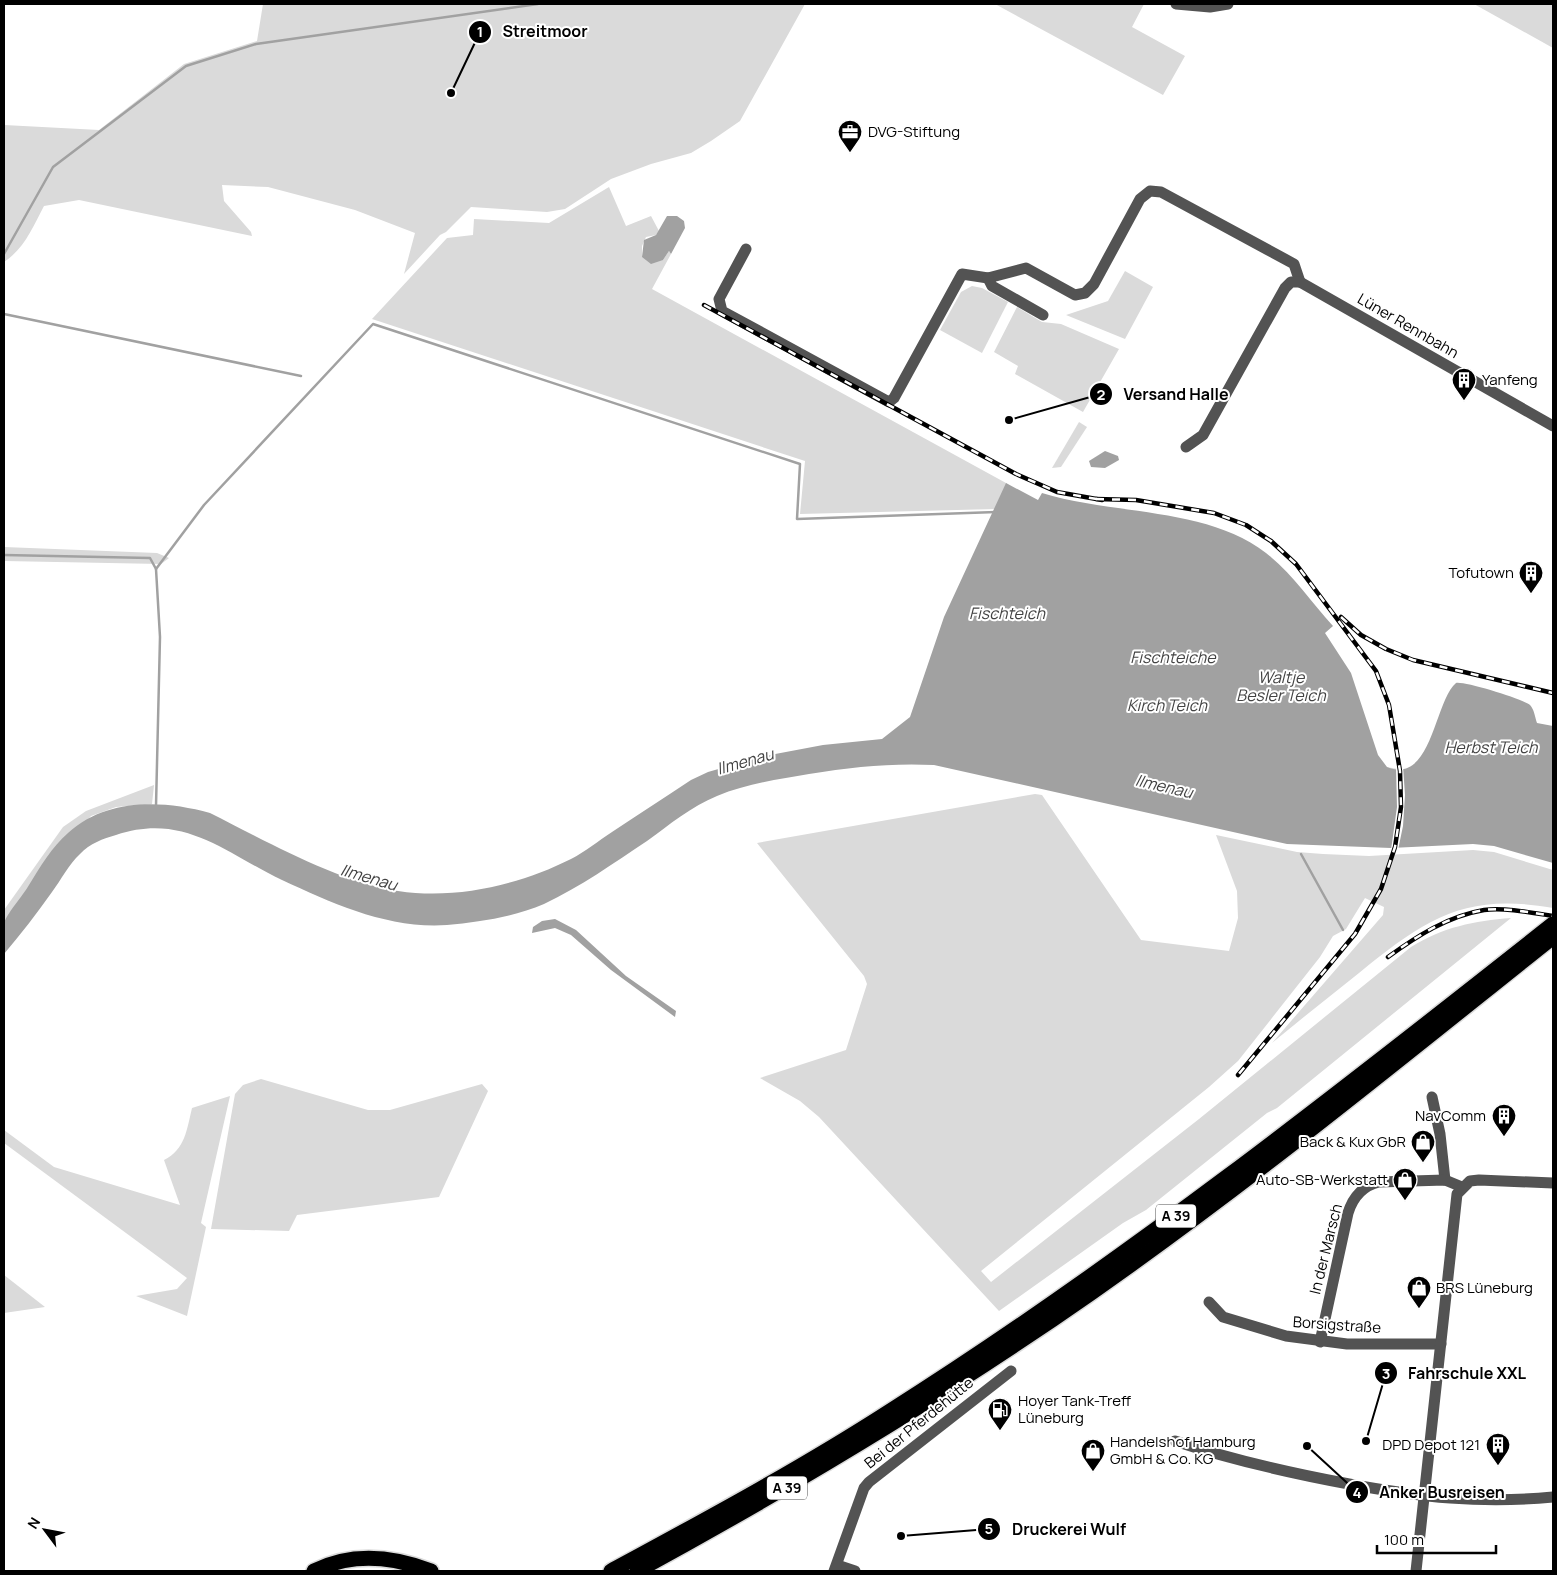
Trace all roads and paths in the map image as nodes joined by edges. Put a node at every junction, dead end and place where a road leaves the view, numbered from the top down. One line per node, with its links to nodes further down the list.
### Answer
1 (1176, 4): 2 (street)
2 (1228, 4)
3 (746, 249): 4 (street)
4 (988, 278): 5 (street); 6 (street)
5 (1300, 282): 7 (street, Lüner Rennbahn); 8 (street)
6 (1043, 315)
7 (1553, 426)
8 (1186, 446)
9 (1553, 924): 10 (highway, A 39)
10 (1546, 938): 22 (highway, A 39); 28 (highway, A 39)
11 (1432, 1097): 12 (street)
12 (1445, 1180): 14 (street, In der Marsch); 16 (street, In der Marsch)
13 (1553, 1183): 14 (street)
14 (1462, 1187): 17 (street)
15 (1210, 1302): 16 (street, Borsigstraße)
16 (1320, 1342): 17 (street, Borsigstraße)
17 (1441, 1344): 20 (street)
18 (1011, 1371): 23 (street, Bei der Pferdehütte)
19 (1175, 1441): 20 (street)
20 (1425, 1497): 21 (street); 32 (street)
21 (1553, 1497)
22 (675, 1550): 29 (highway, A 39); 30 (highway)
23 (836, 1568): 31 (street, Bei der Pferdehütte)
24 (314, 1571): 27 (highway)
25 (328, 1571): 26 (highway)
26 (413, 1571)
27 (431, 1571)
28 (611, 1571)
29 (637, 1571)
30 (645, 1571)
31 (855, 1571)
32 (1416, 1571)

